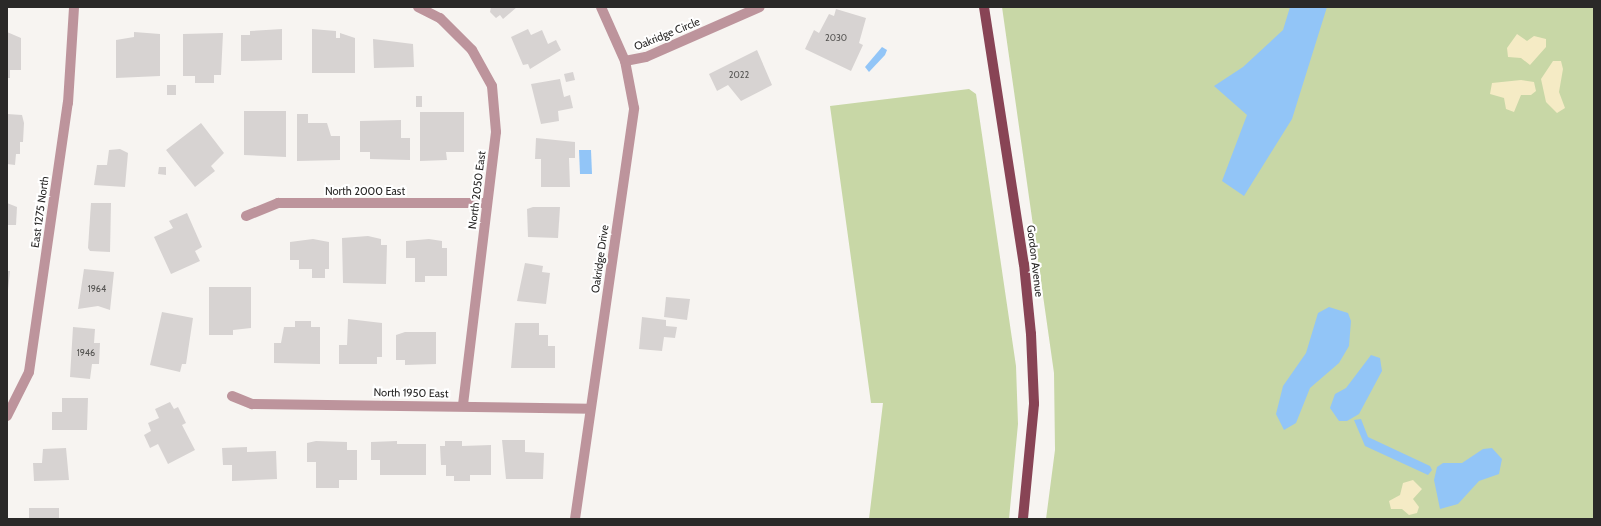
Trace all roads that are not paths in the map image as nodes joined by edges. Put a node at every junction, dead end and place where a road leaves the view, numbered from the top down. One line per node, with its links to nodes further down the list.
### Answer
1 (74, 7): 12 (street, East 1275 North)
2 (418, 7): 7 (street, North 2050 East)
3 (601, 7): 6 (street, Oakridge Drive)
4 (760, 7): 6 (street, Oakridge Circle)
5 (984, 7): 14 (main road, Gordon Avenue)
6 (625, 62): 11 (street, Oakridge Drive)
7 (487, 203): 8 (street, North 2000 East); 10 (street, North 2050 East)
8 (246, 216)
9 (232, 396): 10 (street, North 1950 East)
10 (463, 406): 11 (street, North 1950 East)
11 (590, 409): 13 (street, Oakridge Drive)
12 (7, 416)
13 (576, 519)
14 (1023, 519)

